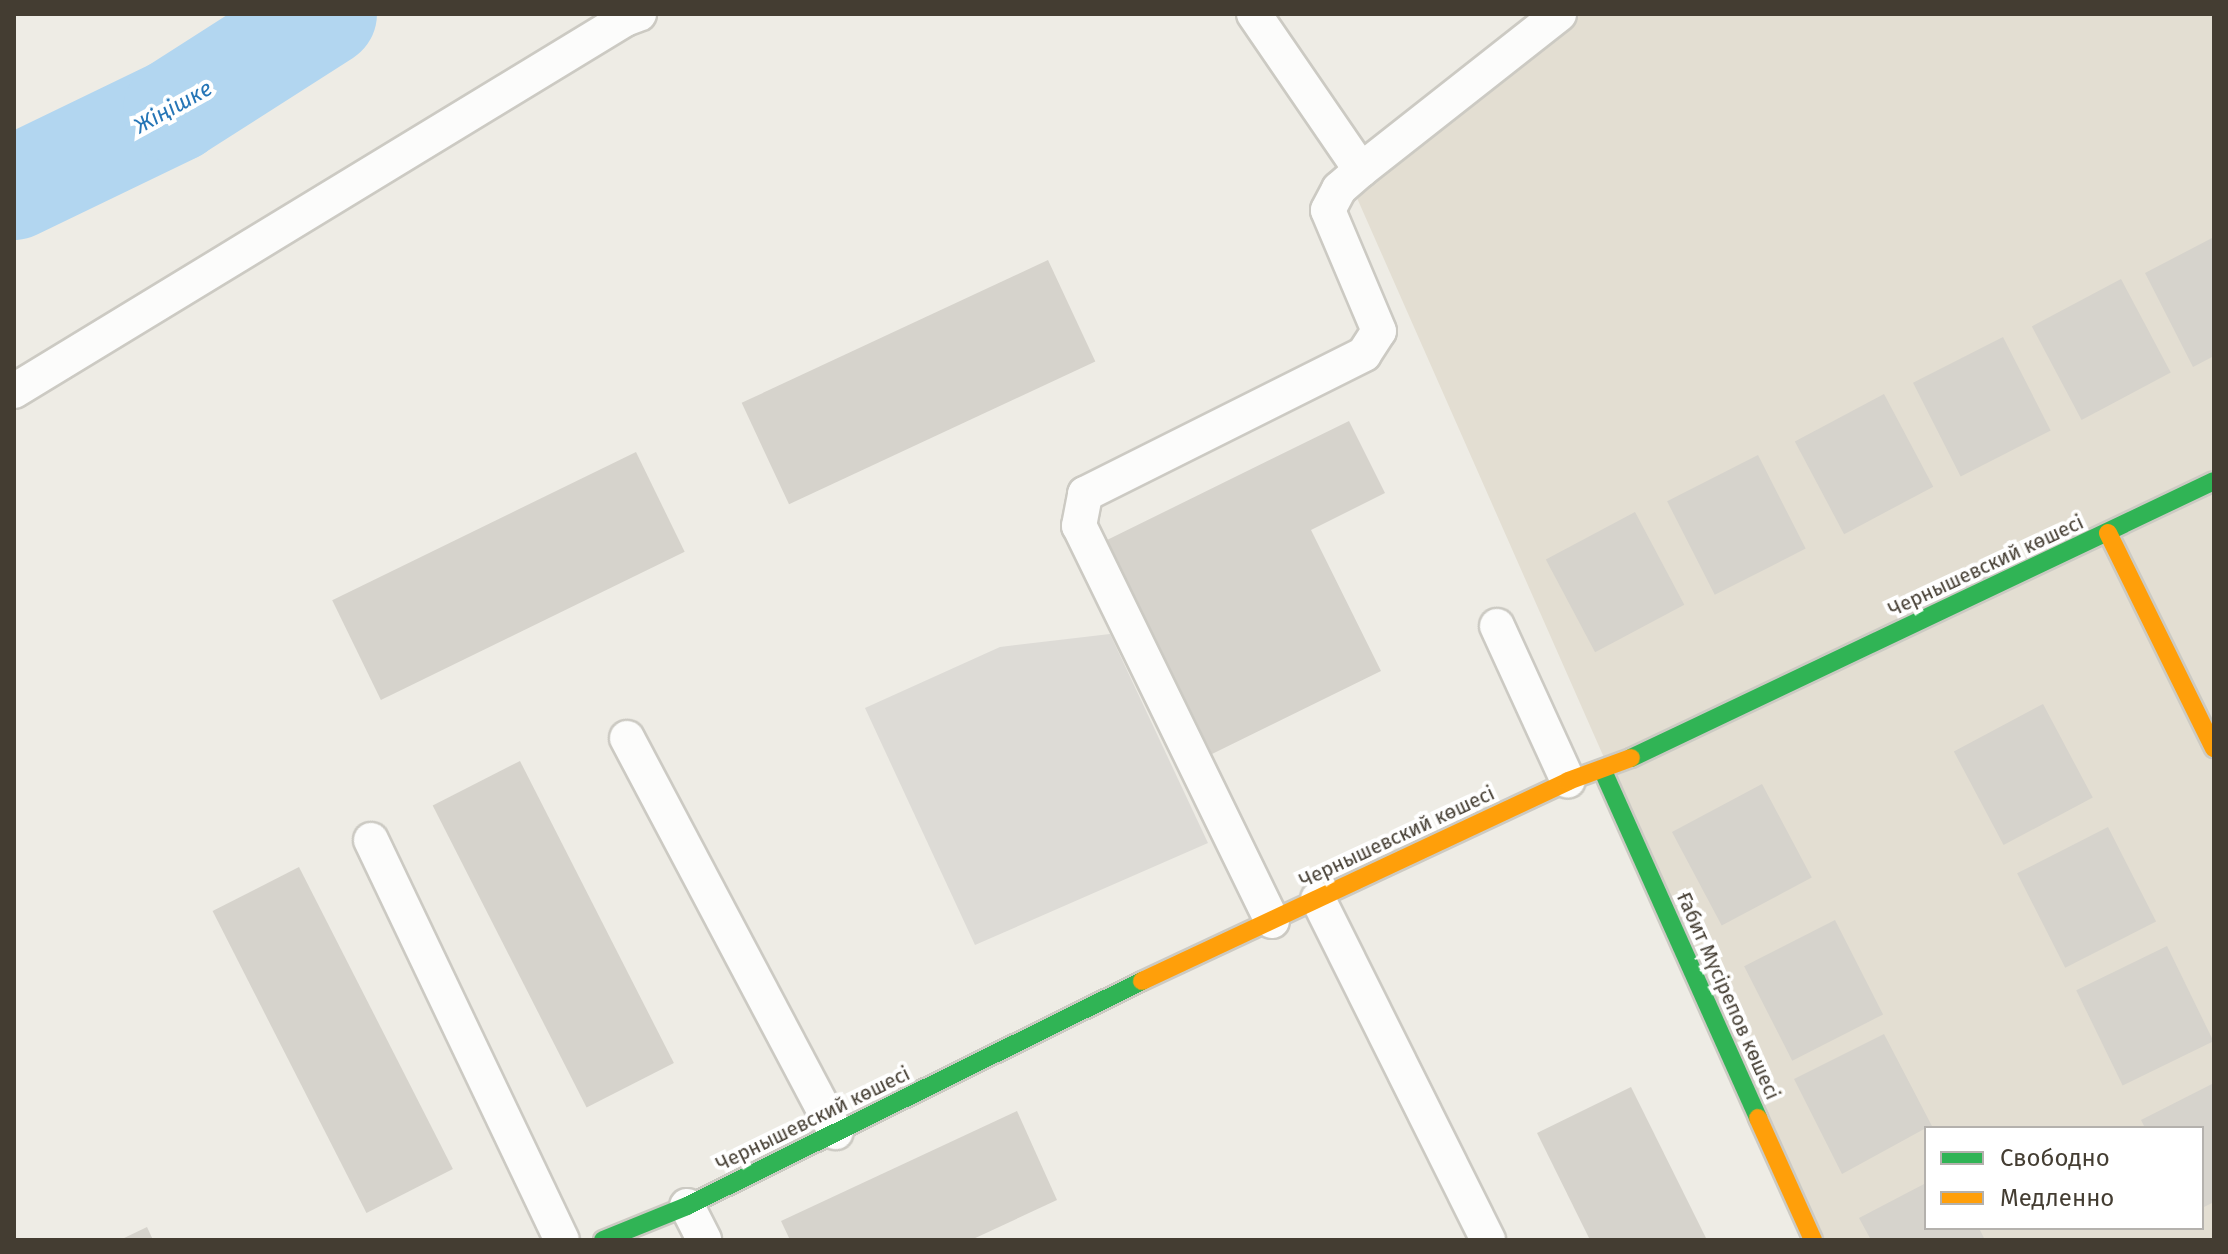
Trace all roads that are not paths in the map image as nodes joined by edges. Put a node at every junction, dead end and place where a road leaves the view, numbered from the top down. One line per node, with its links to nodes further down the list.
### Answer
1 (639, 14): 5 (lane)
2 (1254, 14): 4 (lane)
3 (1559, 14): 4 (lane)
4 (1361, 170): 15 (lane)
5 (14, 391)
6 (2214, 481): 7 (street, Чернышевский көшесі)
7 (2108, 533): 10 (street); 11 (street, Чернышевский көшесі)
8 (1497, 626): 12 (lane)
9 (627, 738): 16 (lane)
10 (2214, 748)
11 (1603, 771): 12 (street, Чернышевский көшесі); 22 (street, Ғабит Мүсірепов көшесі)
12 (1568, 781): 14 (street, Чернышевский көшесі)
13 (371, 840): 18 (lane)
14 (1318, 899): 15 (street, Чернышевский көшесі); 21 (lane)
15 (1272, 921): 16 (street, Чернышевский көшесі)
16 (836, 1132): 17 (street, Чернышевский көшесі)
17 (687, 1206): 19 (street, Чернышевский көшесі); 20 (lane)
18 (562, 1240)
19 (603, 1240)
20 (704, 1240)
21 (1488, 1240)
22 (1813, 1240)

